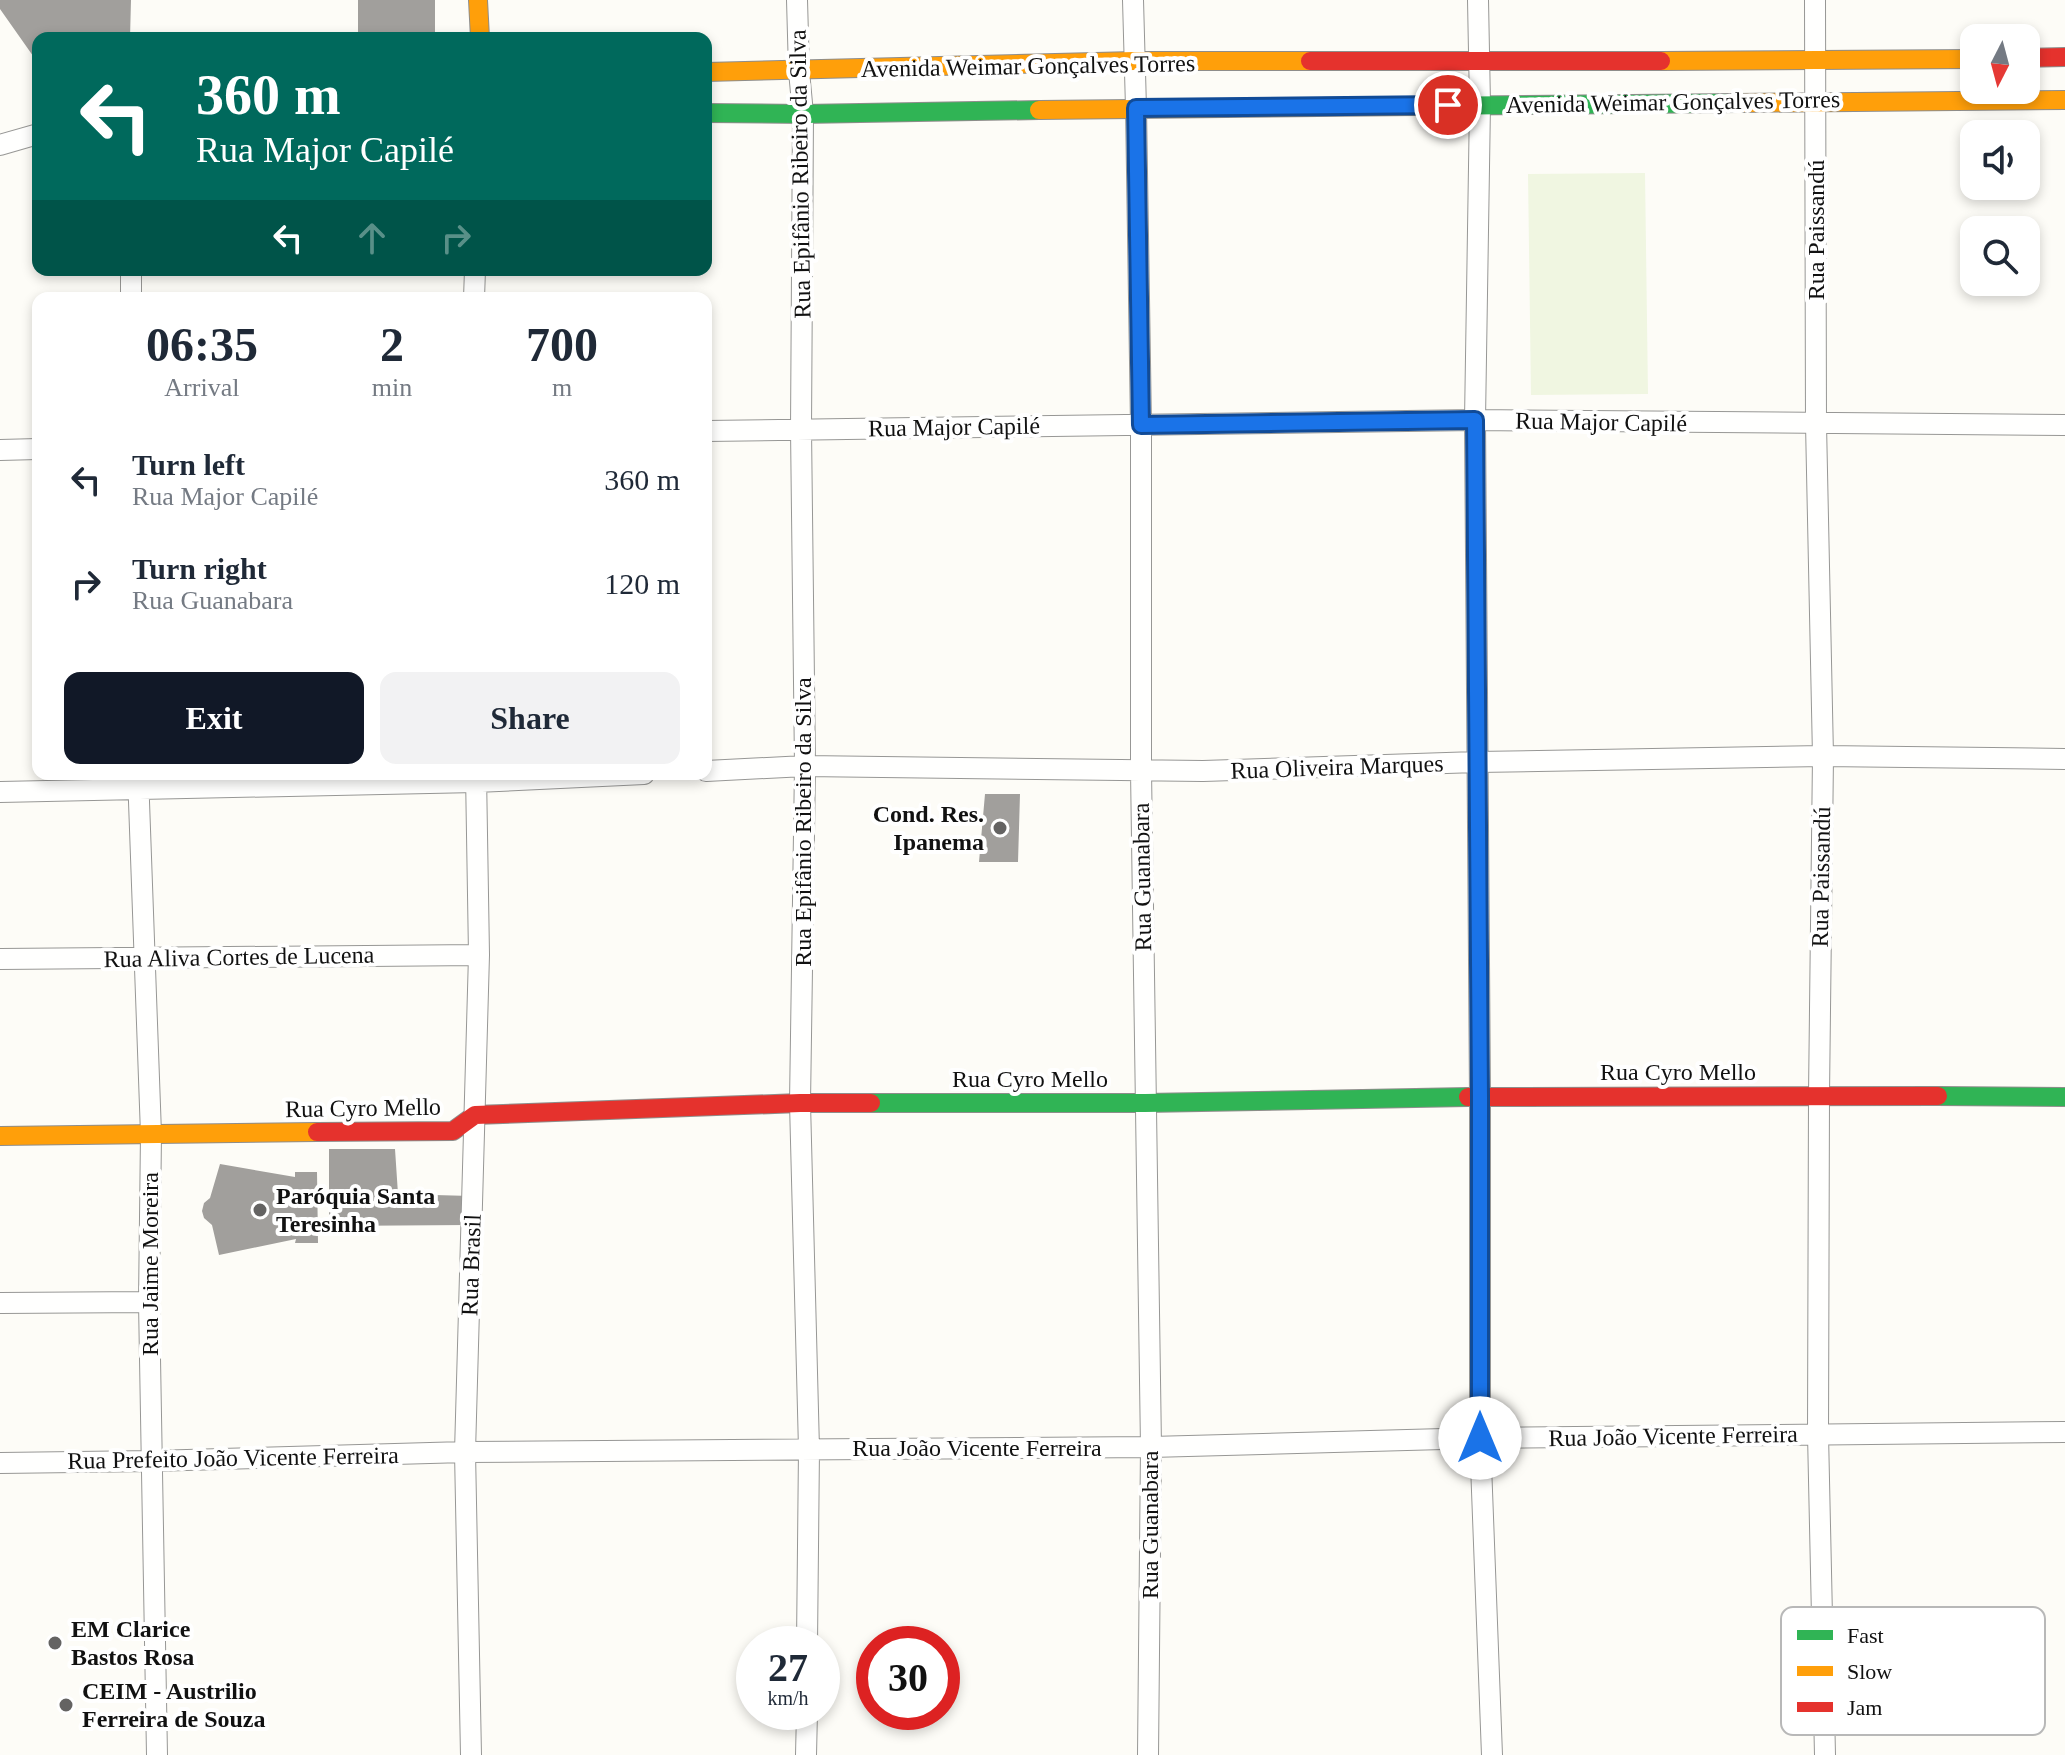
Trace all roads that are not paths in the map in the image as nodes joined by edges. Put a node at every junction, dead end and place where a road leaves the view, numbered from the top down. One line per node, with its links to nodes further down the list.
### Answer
1 (478, 0): 6 (main road)
2 (797, 0): 13 (street, Rua Epifânio Ribeiro da Silva)
3 (1133, 0): 10 (street, Rua Guanabara)
4 (1478, 0): 11 (street)
5 (1815, 0): 12 (street, Rua Paissandú)
6 (480, 32)
7 (2065, 57): 8 (main road)
8 (2040, 58)
9 (1960, 59): 12 (main road, Avenida Weimar Gonçalves Torres)
10 (1134, 61): 11 (main road, Avenida Weimar Gonçalves Torres); 13 (main road, Avenida Weimar Gonçalves Torres); 18 (street, Rua Guanabara)
11 (1478, 61): 12 (main road, Avenida Weimar Gonçalves Torres); 17 (street)
12 (1816, 61): 16 (street, Rua Paissandú)
13 (799, 71): 14 (main road, Avenida Weimar Gonçalves Torres); 20 (street, Rua Epifânio Ribeiro da Silva)
14 (712, 72)
15 (2065, 100): 16 (main road, Avenida Weimar Gonçalves Torres)
16 (1816, 101): 17 (main road, Avenida Weimar Gonçalves Torres); 24 (street, Rua Paissandú)
17 (1480, 104): 18 (main road, Avenida Weimar Gonçalves Torres); 23 (street)
18 (1136, 108): 20 (main road, Avenida Weimar Gonçalves Torres); 25 (street, Rua Guanabara)
19 (712, 113): 20 (main road, Avenida Weimar Gonçalves Torres)
20 (803, 114): 27 (street, Rua Epifânio Ribeiro da Silva)
21 (32, 136): 22 (street)
22 (0, 145)
23 (1475, 420): 24 (street, Rua Major Capilé); 25 (street, Rua Major Capilé); 33 (street)
24 (1816, 424): 26 (street, Rua Major Capilé); 31 (street, Rua Paissandú)
25 (1141, 425): 27 (street, Rua Major Capilé); 36 (street, Rua Guanabara)
26 (2065, 425)
27 (801, 429): 28 (street, Rua Major Capilé); 34 (street, Rua Epifânio Ribeiro da Silva)
28 (712, 431)
29 (32, 449): 30 (street)
30 (0, 450)
31 (1823, 756): 32 (street, Rua Oliveira Marques); 33 (street, Rua Oliveira Marques); 44 (street, Rua Paissandú)
32 (2065, 759)
33 (1477, 762): 36 (street, Rua Oliveira Marques); 45 (street)
34 (805, 766): 35 (street, Rua Oliveira Marques); 36 (street, Rua Oliveira Marques); 47 (street, Rua Epifânio Ribeiro da Silva)
35 (712, 771)
36 (1141, 771): 48 (street, Rua Guanabara)
37 (307, 780): 39 (street)
38 (476, 780): 41 (street, Rua Brasil)
39 (138, 782): 40 (street); 42 (street, Rua Jaime Moreira)
40 (0, 792)
41 (479, 955): 42 (street, Rua Aliva Cortes de Lucena); 49 (street, Rua Brasil)
42 (144, 958): 43 (street, Rua Aliva Cortes de Lucena); 50 (street, Rua Jaime Moreira)
43 (0, 959)
44 (1819, 1095): 45 (main road, Rua Cyro Mello); 46 (main road, Rua Cyro Mello); 55 (street, Rua Paissandú)
45 (1480, 1097): 48 (main road, Rua Cyro Mello); 56 (street)
46 (2065, 1097)
47 (800, 1103): 48 (main road, Rua Cyro Mello); 49 (main road, Rua Cyro Mello); 58 (street, Rua Epifânio Ribeiro da Silva)
48 (1145, 1103): 57 (street, Rua Guanabara)
49 (475, 1115): 50 (main road, Rua Cyro Mello); 59 (street, Rua Brasil)
50 (151, 1134): 51 (main road, Rua Cyro Mello); 52 (street, Rua Jaime Moreira)
51 (0, 1136)
52 (149, 1302): 53 (street); 60 (street, Rua Jaime Moreira)
53 (0, 1303)
54 (2065, 1432): 55 (street, Rua João Vicente Ferreira)
55 (1818, 1434): 56 (street, Rua João Vicente Ferreira); 62 (street, Rua Paissandú)
56 (1480, 1438): 57 (street, Rua João Vicente Ferreira); 70 (street)
57 (1151, 1447): 58 (street, Rua João Vicente Ferreira); 69 (street, Rua Guanabara)
58 (809, 1449): 59 (street, Rua João Vicente Ferreira); 63 (street, Rua Epifânio Ribeiro da Silva)
59 (465, 1452): 60 (street, Rua Prefeito João Vicente Ferreira); 67 (street, Rua Brasil)
60 (152, 1461): 61 (street, Rua Prefeito João Vicente Ferreira); 66 (street, Rua Jaime Moreira)
61 (0, 1463)
62 (1822, 1607)
63 (807, 1626)
64 (807, 1730): 68 (street)
65 (1825, 1735): 71 (street, Rua Paissandú)
66 (157, 1755)
67 (471, 1755)
68 (806, 1755)
69 (1148, 1755)
70 (1492, 1755)
71 (1825, 1755)

